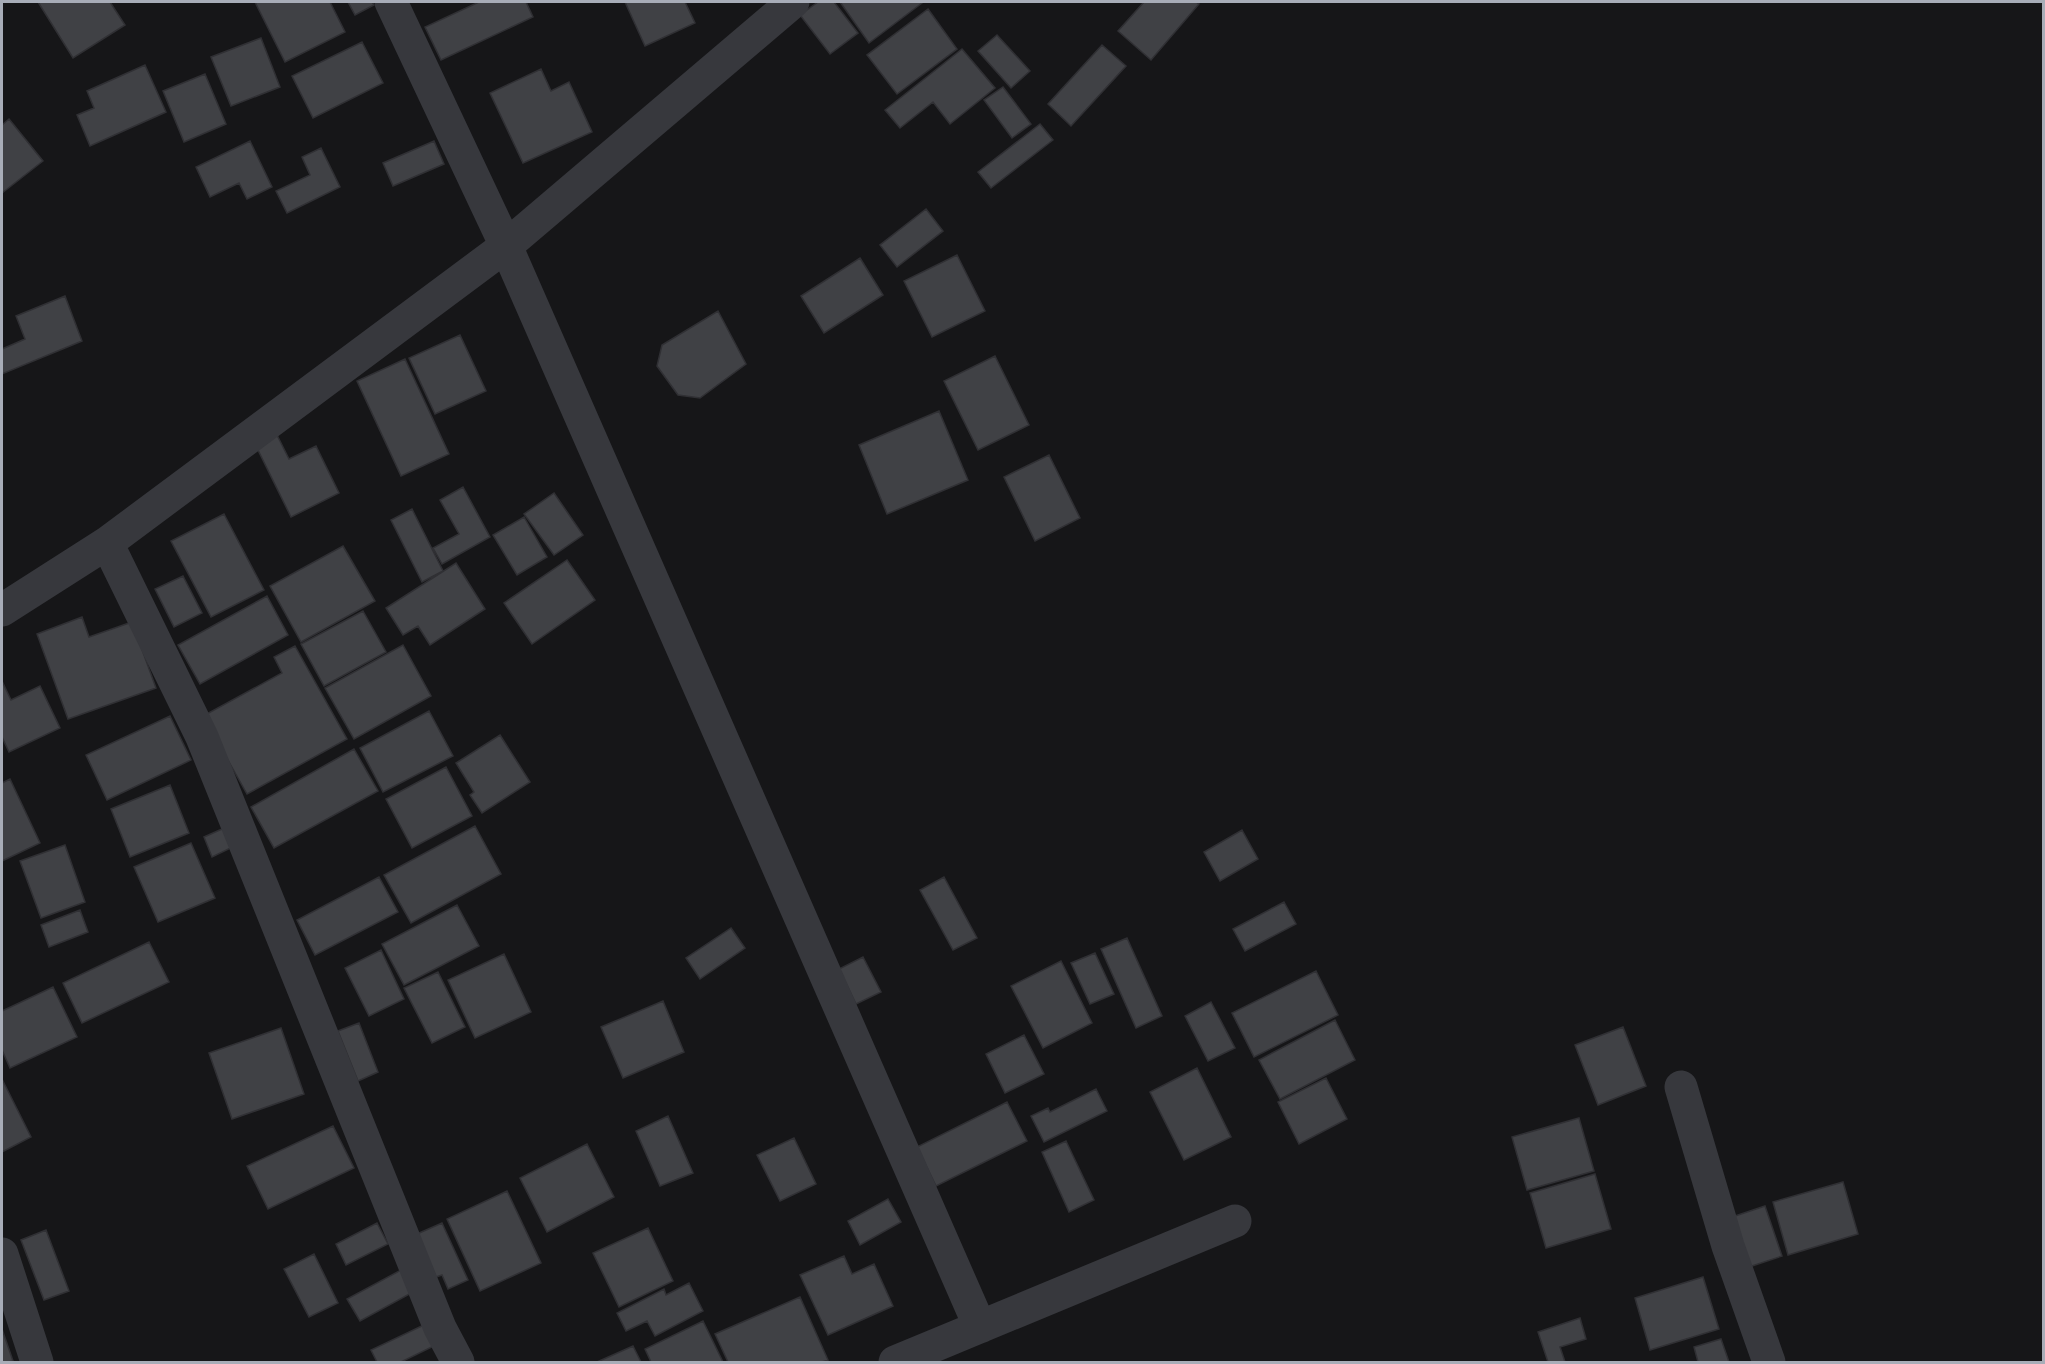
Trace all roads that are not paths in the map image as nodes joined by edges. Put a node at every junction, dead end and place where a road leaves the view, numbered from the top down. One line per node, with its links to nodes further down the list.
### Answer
1 (392, 2): 3 (street)
2 (793, 2): 3 (street)
3 (506, 246): 4 (street); 9 (street)
4 (107, 543): 5 (street); 11 (street)
5 (2, 610)
6 (1681, 1088): 13 (street)
7 (1234, 1221): 9 (street)
8 (2, 1254): 10 (street)
9 (980, 1327): 12 (street)
10 (37, 1362)
11 (458, 1362)
12 (895, 1362)
13 (1769, 1362)

